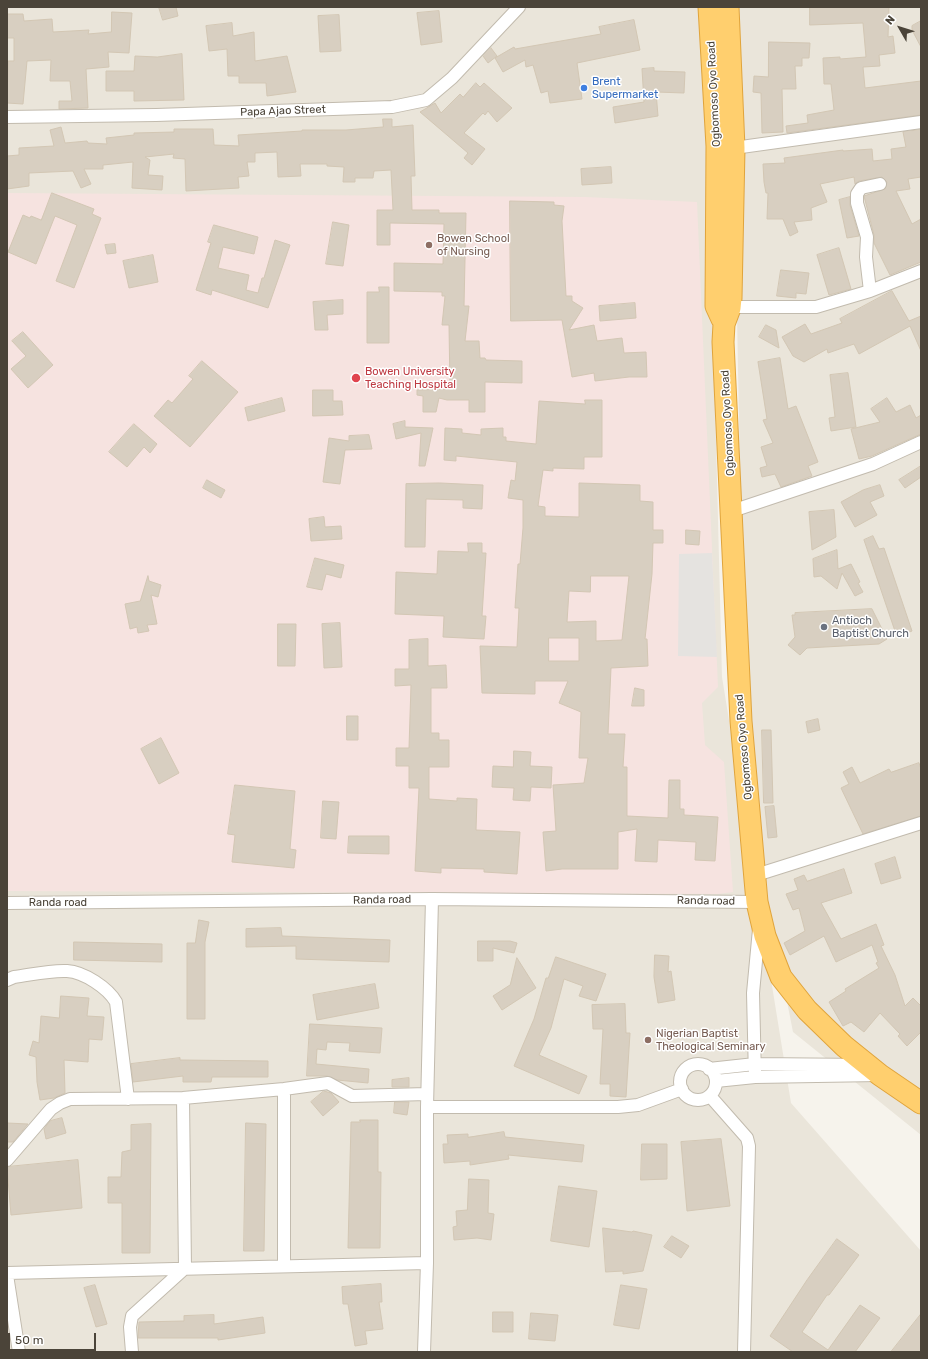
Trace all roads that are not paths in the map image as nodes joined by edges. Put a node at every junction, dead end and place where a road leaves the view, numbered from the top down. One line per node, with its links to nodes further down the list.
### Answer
1 (519, 7): 4 (street, Papa Ajao Street)
2 (709, 7): 10 (highway, Ogbomoso Oyo Road)
3 (728, 7): 6 (highway, Ogbomoso Oyo Road)
4 (7, 117)
5 (921, 122): 6 (street)
6 (734, 148): 10 (highway, Ogbomoso Oyo Road)
7 (880, 184): 9 (street)
8 (921, 270): 9 (street)
9 (870, 291): 10 (street)
10 (723, 313): 12 (highway, Ogbomoso Oyo Road)
11 (921, 442): 12 (street)
12 (732, 511): 14 (highway, Ogbomoso Oyo Road)
13 (921, 824): 14 (street)
14 (756, 875): 17 (highway, Ogbomoso Oyo Road)
15 (432, 899): 16 (street, Randa road); 17 (street, Randa road); 26 (street)
16 (7, 903)
17 (759, 908): 19 (street); 21 (highway, Ogbomoso Oyo Road)
18 (7, 980): 29 (street)
19 (755, 1064): 20 (street); 21 (street); 22 (street)
20 (710, 1068): 23 (street); 25 (street)
21 (873, 1070): 22 (street); 30 (highway, Ogbomoso Oyo Road)
22 (755, 1078): 23 (street)
23 (716, 1081): 27 (street)
24 (284, 1089): 26 (street); 28 (street); 34 (street)
25 (682, 1089): 27 (street); 31 (street)
26 (427, 1094): 31 (street)
27 (710, 1096): 40 (street)
28 (183, 1098): 29 (street); 35 (street)
29 (128, 1099): 32 (street)
30 (921, 1103)
31 (426, 1107): 33 (street)
32 (7, 1160)
33 (427, 1263): 34 (street); 39 (street)
34 (284, 1266): 35 (street)
35 (185, 1268): 36 (street); 38 (street)
36 (7, 1274): 37 (street)
37 (19, 1352)
38 (132, 1352)
39 (424, 1352)
40 (744, 1352)

